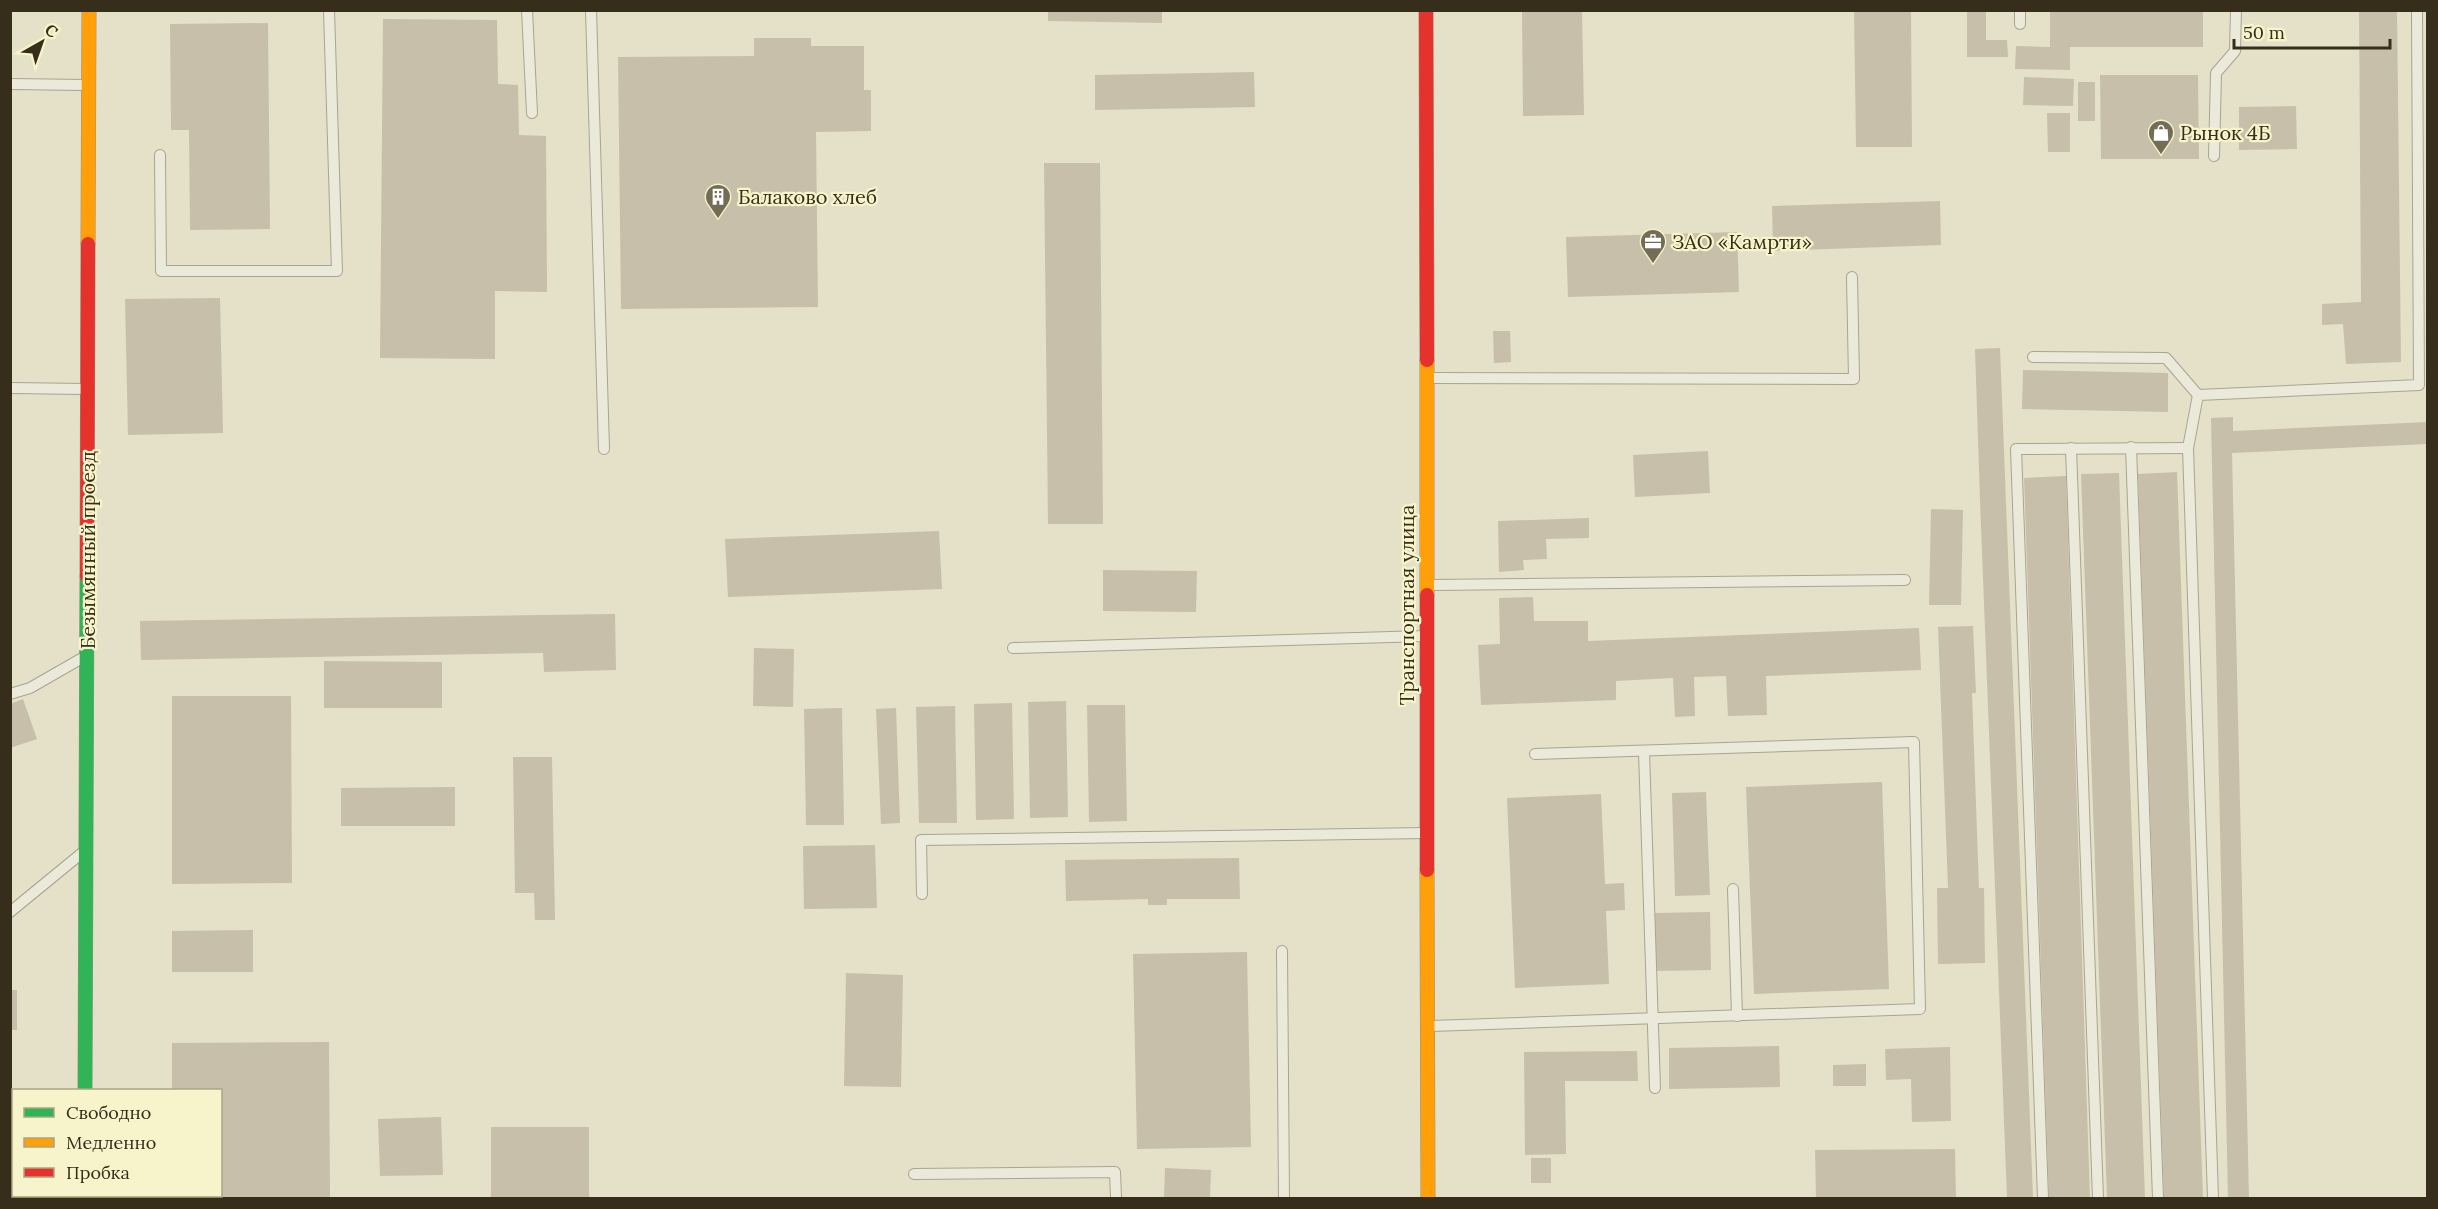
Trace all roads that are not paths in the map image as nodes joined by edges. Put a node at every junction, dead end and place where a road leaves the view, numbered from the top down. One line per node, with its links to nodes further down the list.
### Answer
1 (89, 10): 11 (main road, Безымянный проезд)
2 (329, 10): 13 (lane)
3 (527, 10): 12 (lane)
4 (591, 10): 24 (lane)
5 (1426, 10): 17 (main road, Транспортная улица)
6 (2020, 10): 9 (lane)
7 (2236, 10): 14 (lane)
8 (2417, 10): 20 (lane)
9 (2020, 24)
10 (10, 84): 11 (lane)
11 (90, 85): 19 (main road, Безымянный проезд)
12 (532, 113)
13 (160, 155)
14 (2214, 156)
15 (1852, 277): 17 (lane)
16 (2033, 357): 20 (lane)
17 (1426, 378): 26 (main road, Транспортная улица)
18 (10, 388): 19 (lane)
19 (88, 389): 29 (main road, Безымянный проезд)
20 (2198, 395): 23 (lane)
21 (2131, 447): 22 (lane); 23 (lane); 50 (lane)
22 (2071, 448): 48 (lane); 49 (lane)
23 (2188, 448): 51 (lane)
24 (604, 449)
25 (1905, 580): 26 (lane)
26 (1427, 585): 27 (main road, Транспортная улица)
27 (1427, 636): 28 (lane); 33 (main road, Транспортная улица)
28 (1012, 648)
29 (87, 655): 30 (lane); 34 (main road, Безымянный проезд)
30 (10, 694)
31 (1644, 752): 32 (lane); 39 (lane); 40 (lane)
32 (1534, 754)
33 (1427, 833): 36 (lane); 41 (main road, Транспортная улица)
34 (86, 849): 37 (lane); 43 (main road, Безымянный проезд)
35 (1733, 889): 39 (lane)
36 (921, 894)
37 (10, 912)
38 (1282, 951): 46 (lane)
39 (1737, 1016): 40 (lane)
40 (1653, 1018): 41 (lane); 42 (lane)
41 (1428, 1026): 47 (main road, Транспортная улица)
42 (1655, 1088)
43 (86, 1089)
44 (914, 1174): 45 (lane)
45 (1116, 1198)
46 (1284, 1198)
47 (1428, 1198)
48 (2043, 1198)
49 (2098, 1198)
50 (2158, 1198)
51 (2213, 1198)

